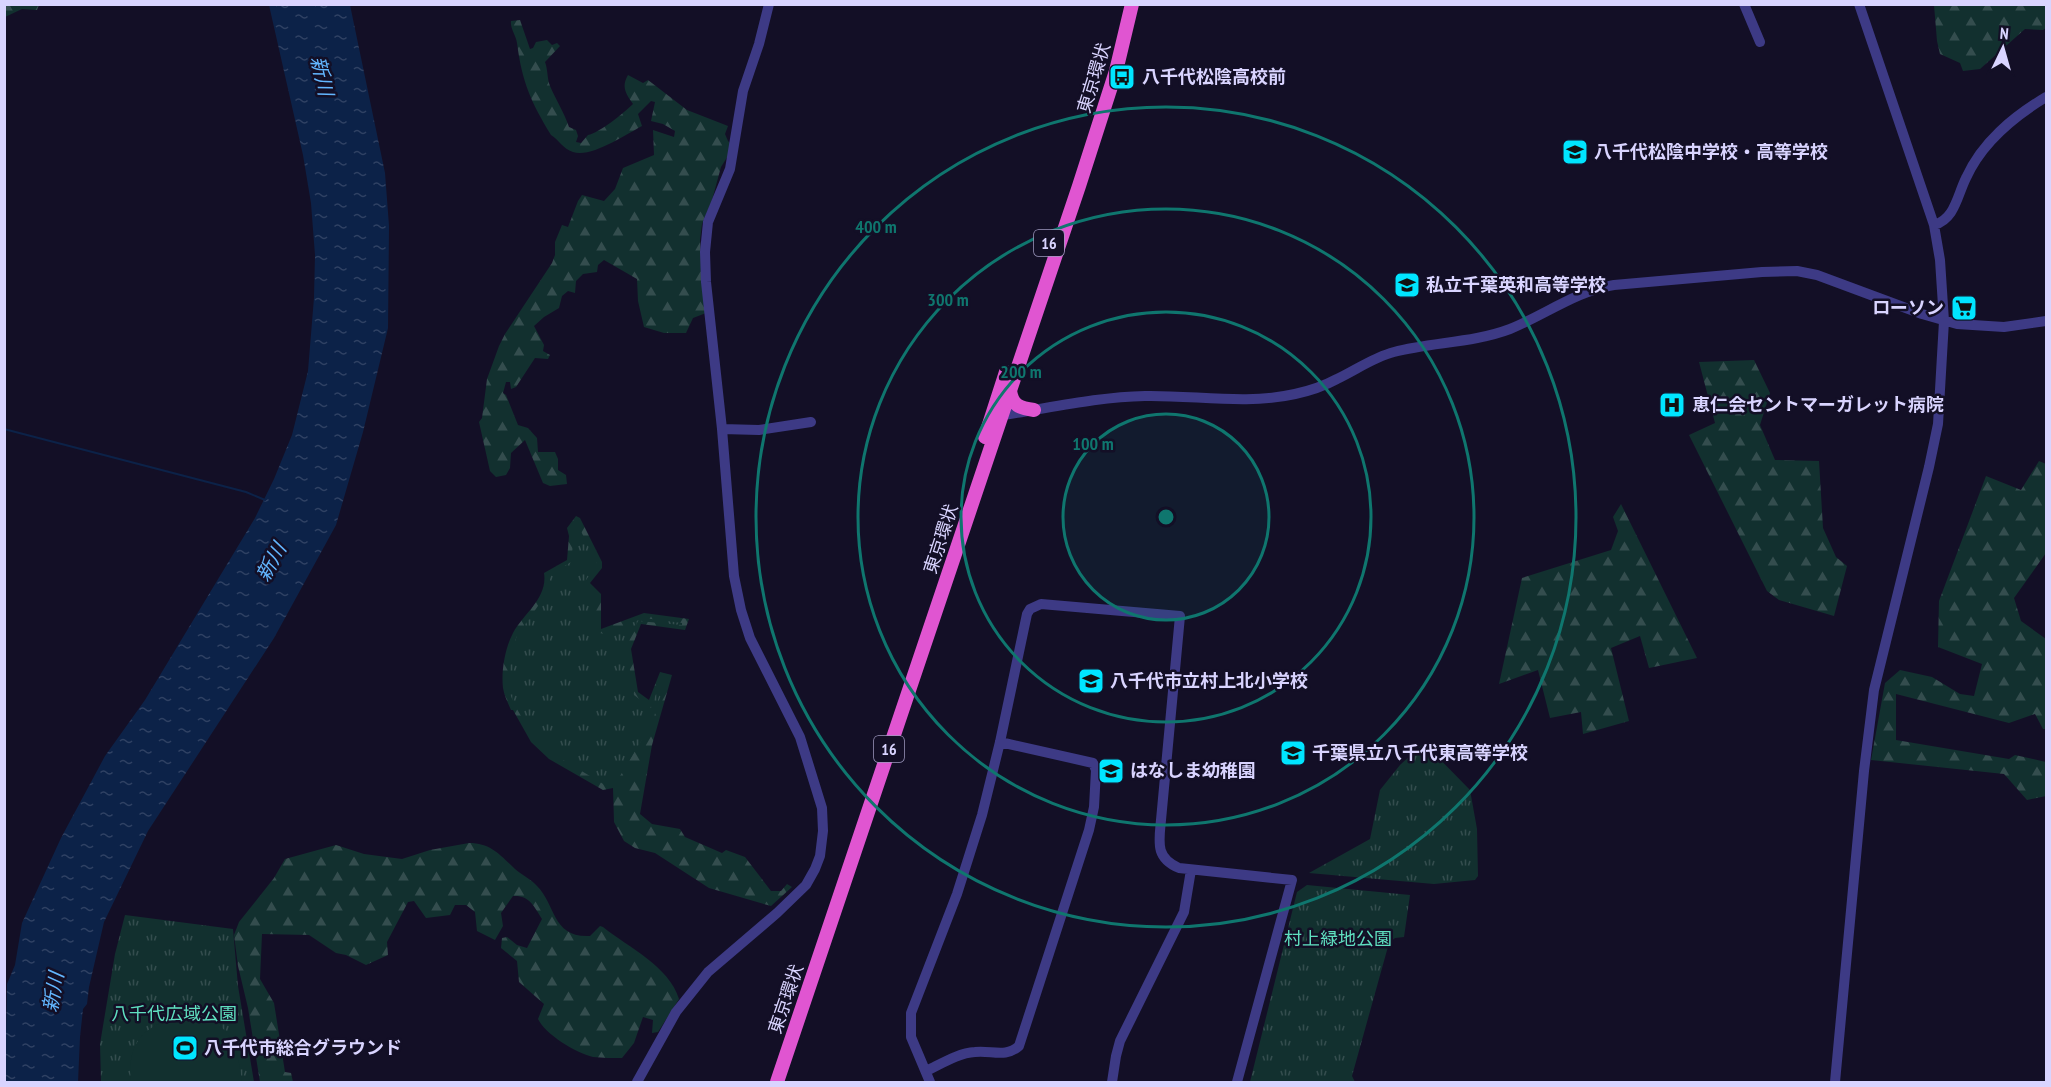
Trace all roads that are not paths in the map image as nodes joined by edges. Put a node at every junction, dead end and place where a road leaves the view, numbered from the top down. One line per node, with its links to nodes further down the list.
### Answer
1 (769, 4): 15 (street)
2 (1122, 4): 13 (highway, 東京環状 / 16)
3 (1132, 4): 11 (highway, 東京環状 / 16)
4 (1744, 4): 6 (street)
5 (1859, 4): 8 (street)
6 (1760, 42)
7 (2046, 97): 8 (street)
8 (1934, 225): 9 (street)
9 (1944, 321): 10 (street); 12 (street); 25 (street)
10 (2046, 321)
11 (1010, 390): 12 (highway); 13 (highway, 東京環状 / 16)
12 (1034, 410): 13 (street)
13 (996, 416): 20 (highway, 東京環状 / 16); 21 (highway, 東京環状 / 16)
14 (811, 422): 15 (street)
15 (722, 429): 19 (street)
16 (1000, 742): 17 (street); 18 (street); 18 (street)
17 (1191, 870): 23 (street); 24 (street)
18 (926, 1071): 22 (street)
19 (637, 1083)
20 (768, 1083)
21 (777, 1083)
22 (930, 1083)
23 (1112, 1083)
24 (1237, 1083)
25 (1835, 1083)

